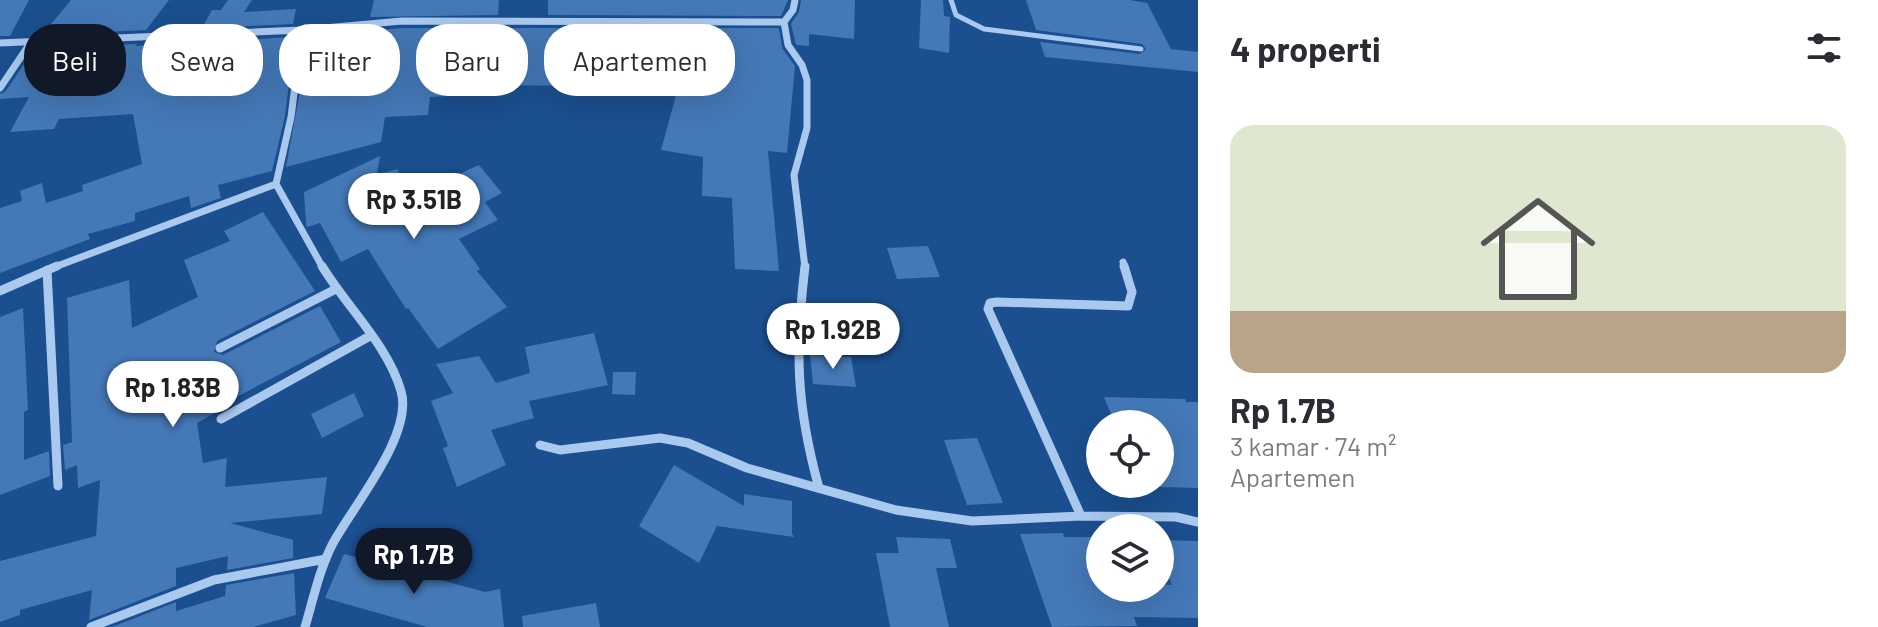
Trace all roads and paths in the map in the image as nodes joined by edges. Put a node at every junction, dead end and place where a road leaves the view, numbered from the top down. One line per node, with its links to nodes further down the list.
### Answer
1 (795, 0): 3 (street)
2 (951, 0): 9 (lane)
3 (784, 22): 4 (street); 23 (street)
4 (369, 24)
5 (279, 31): 6 (street)
6 (126, 38)
7 (24, 42): 8 (street)
8 (0, 43)
9 (1141, 49)
10 (24, 52): 11 (street)
11 (0, 88)
12 (294, 96): 13 (street)
13 (276, 184): 15 (street); 16 (street)
14 (1123, 262): 24 (street)
15 (47, 270): 17 (street); 22 (street)
16 (336, 289): 18 (street); 19 (street)
17 (0, 291)
18 (370, 336): 20 (street); 26 (street)
19 (220, 348)
20 (221, 419)
21 (540, 445): 23 (street)
22 (58, 486)
23 (819, 488): 24 (street)
24 (1081, 516): 25 (street)
25 (1198, 522)
26 (326, 559): 27 (street); 28 (street)
27 (91, 627)
28 (305, 627)

